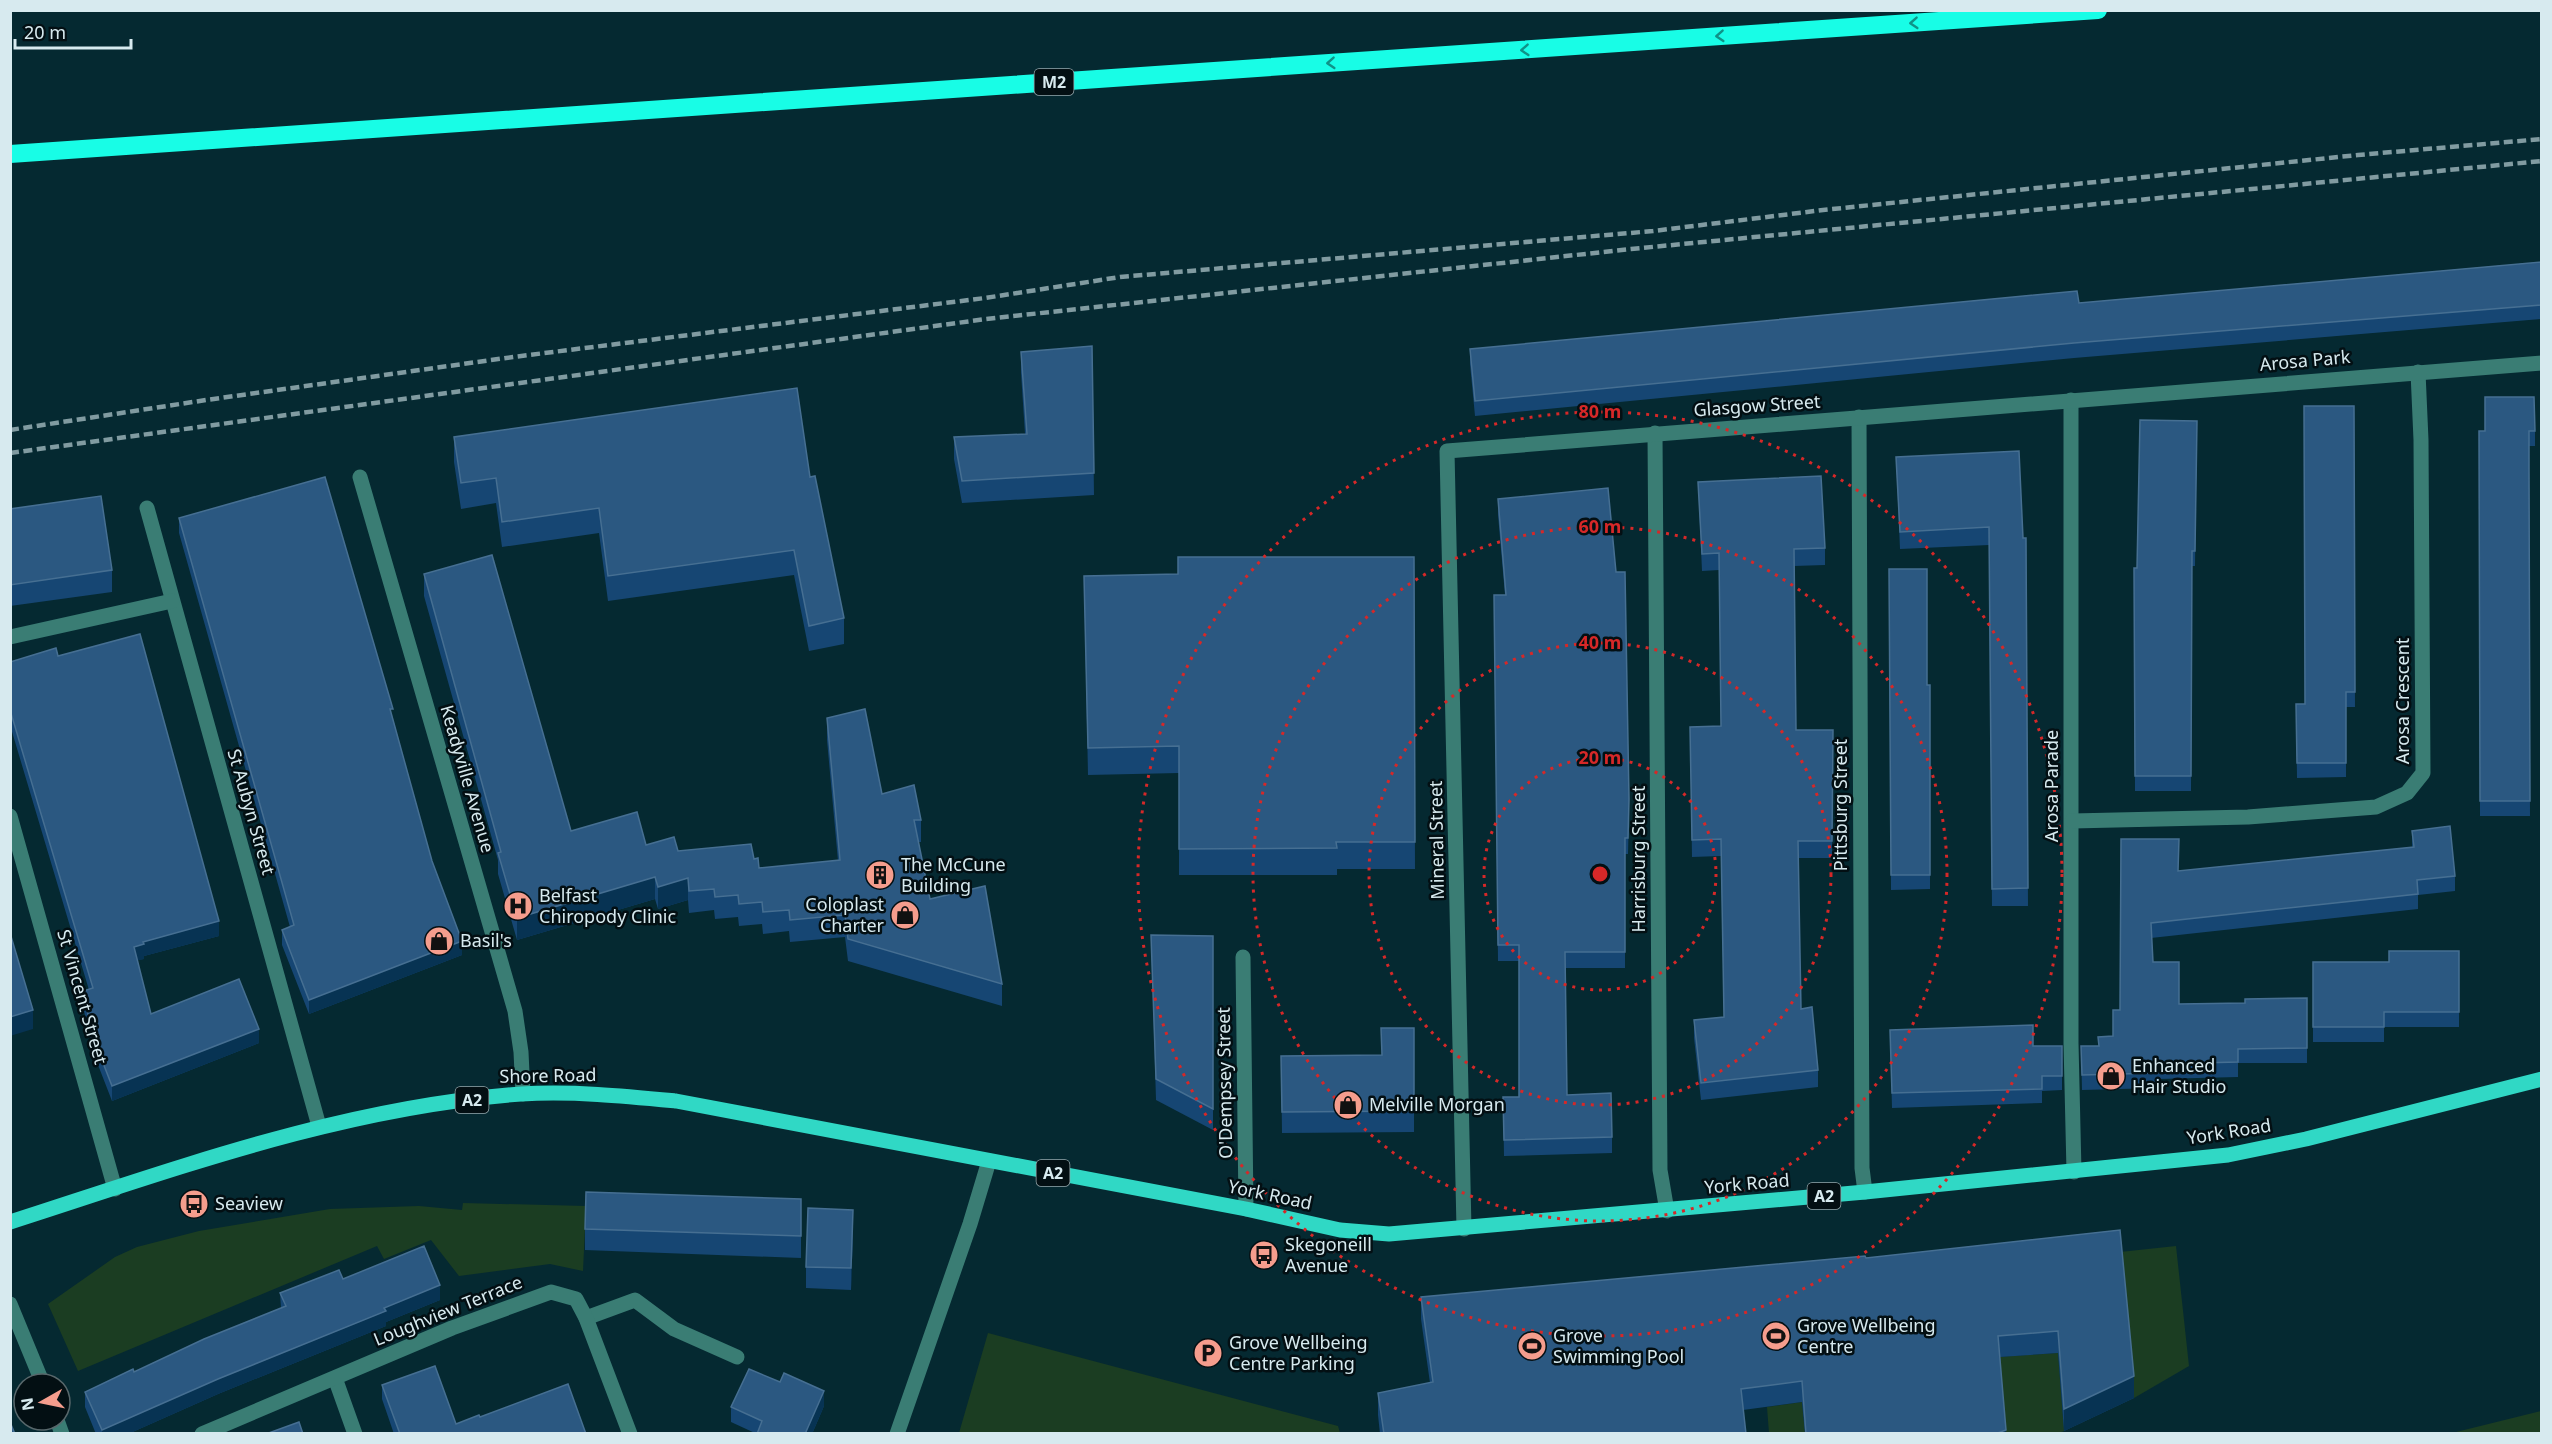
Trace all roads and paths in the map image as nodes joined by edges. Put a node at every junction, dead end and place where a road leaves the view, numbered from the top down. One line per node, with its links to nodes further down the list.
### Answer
1 (2098, 10): 2 (highway, M2, one-way to 2)
2 (10, 154)
3 (2541, 363): 4 (street, Arosa Park)
4 (2418, 372): 5 (street, Arosa Park); 14 (street, Arosa Crescent)
5 (2071, 400): 6 (street, Glasgow Street); 14 (street, Arosa Parade)
6 (1859, 417): 7 (street, Glasgow Street); 22 (street, Pittsburg Street)
7 (1655, 433): 8 (street, Glasgow Street); 24 (street, Harrisburg Street)
8 (1447, 450): 26 (street, Mineral Street)
9 (360, 477): 17 (street, Keadyville Avenue)
10 (147, 508): 11 (street, St Aubyn Street)
11 (172, 601): 12 (street); 18 (street, St Aubyn Street)
12 (10, 637)
13 (10, 816): 21 (street, St Vincent Street)
14 (2072, 820): 20 (street, Arosa Parade)
15 (1243, 957): 23 (street, O'Dempsey Street)
16 (2541, 1079): 20 (main road, York Road / A2)
17 (523, 1094): 18 (main road, Shore Road / A2); 19 (main road, Shore Road / A2)
18 (319, 1126): 21 (main road, Shore Road / A2)
19 (989, 1161): 23 (main road, York Road / A2); 35 (street)
20 (2074, 1172): 22 (main road, York Road / A2)
21 (115, 1189): 25 (main road, Shore Road / A2)
22 (1865, 1192): 24 (main road, York Road / A2)
23 (1246, 1209): 26 (main road, York Road / A2)
24 (1667, 1211): 26 (main road, York Road / A2)
25 (10, 1222)
26 (1464, 1229)
27 (10, 1304): 30 (street)
28 (586, 1318): 29 (street); 31 (street, Loughview Terrace); 34 (street, Loughview Terrace)
29 (737, 1357)
30 (38, 1372)
31 (335, 1378): 32 (street, Loughview Terrace); 33 (street)
32 (202, 1434)
33 (355, 1434)
34 (630, 1434)
35 (897, 1434)

